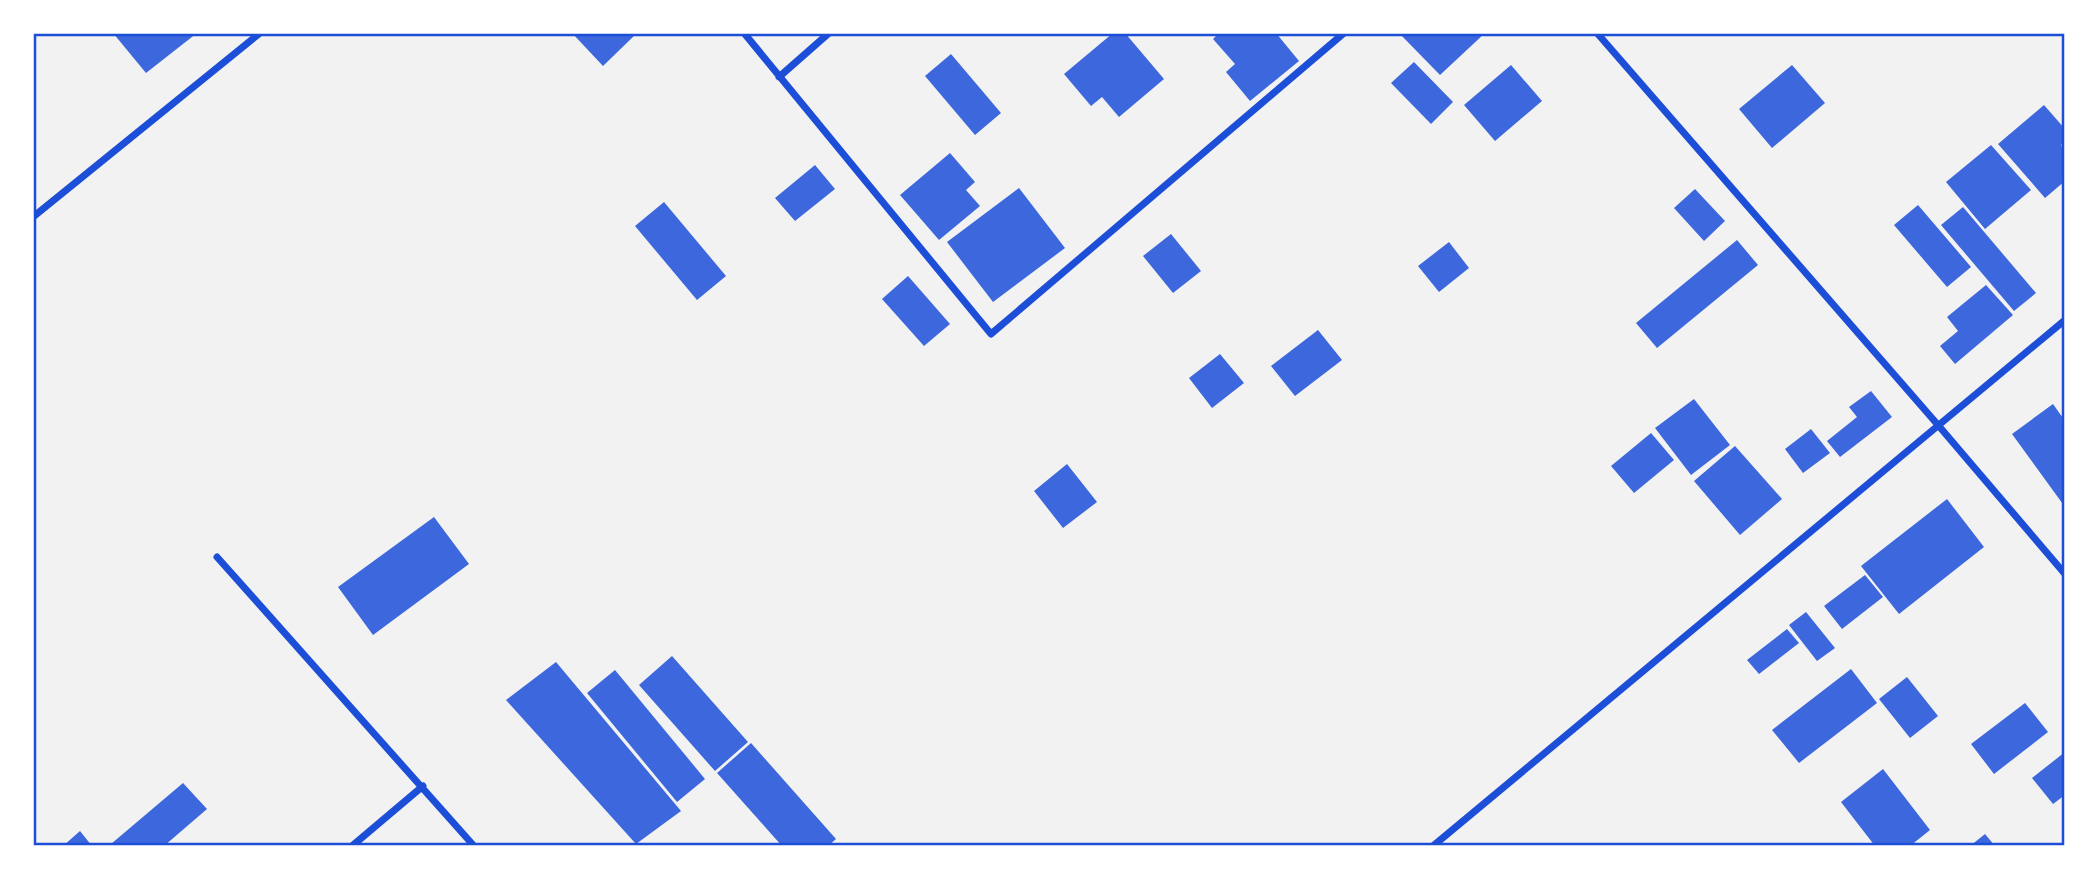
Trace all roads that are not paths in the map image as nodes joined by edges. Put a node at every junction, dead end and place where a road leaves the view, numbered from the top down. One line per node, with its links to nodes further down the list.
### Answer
1 (260, 33): 7 (street)
2 (744, 33): 6 (street)
3 (830, 33): 6 (street)
4 (1343, 33): 6 (street)
5 (1597, 33): 9 (street)
6 (779, 77)
7 (33, 217)
8 (2065, 320): 9 (street)
9 (1938, 425): 11 (street); 15 (street)
10 (217, 556): 12 (street)
11 (2065, 574)
12 (423, 786): 13 (street); 14 (street)
13 (352, 846)
14 (474, 846)
15 (1433, 846)

